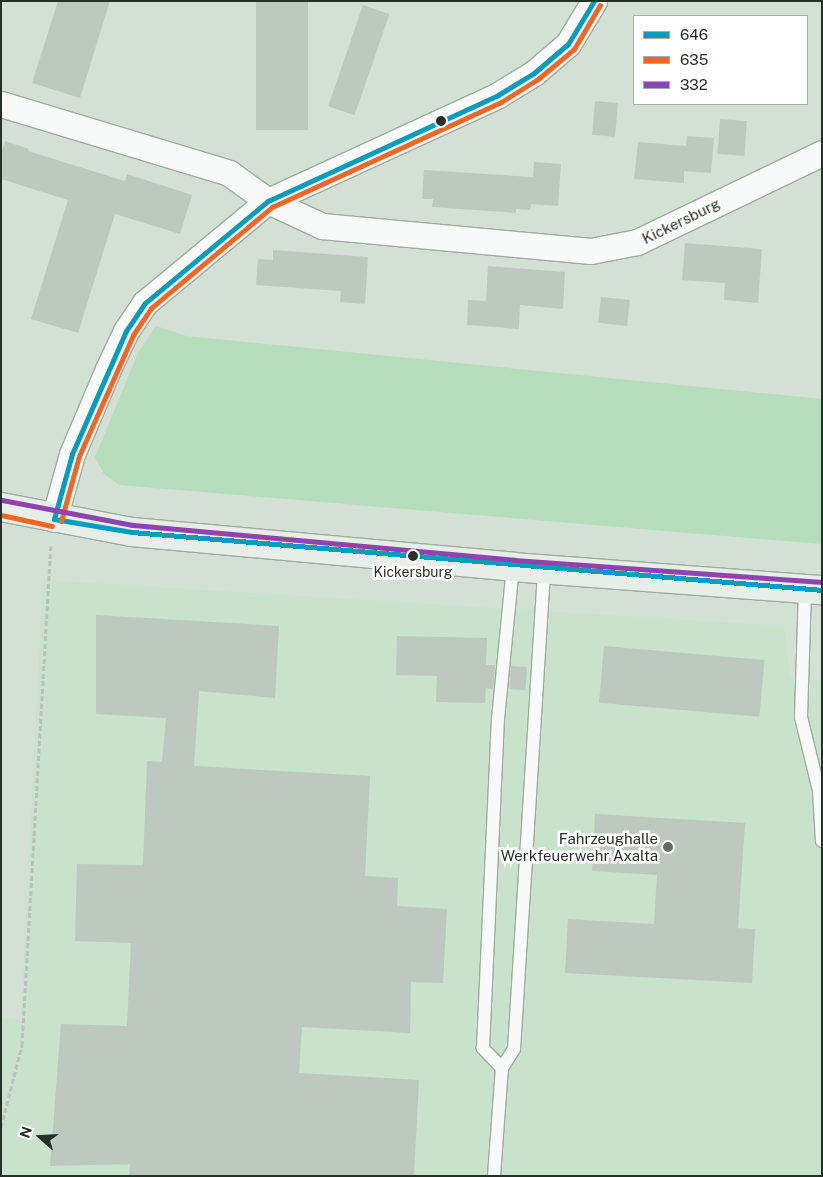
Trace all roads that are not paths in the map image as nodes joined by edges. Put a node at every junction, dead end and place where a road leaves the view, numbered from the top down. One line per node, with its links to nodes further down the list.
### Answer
1 (594, 1): 4 (street)
2 (1, 104): 4 (street, Kickersburg)
3 (822, 153): 4 (street, Kickersburg)
4 (268, 201): 6 (street)
5 (1, 507): 6 (main road)
6 (54, 519): 7 (main road)
7 (513, 567): 8 (main road); 11 (lane)
8 (544, 569): 9 (main road); 11 (lane)
9 (813, 590): 10 (lane)
10 (822, 841)
11 (502, 1068): 12 (lane)
12 (494, 1176)

